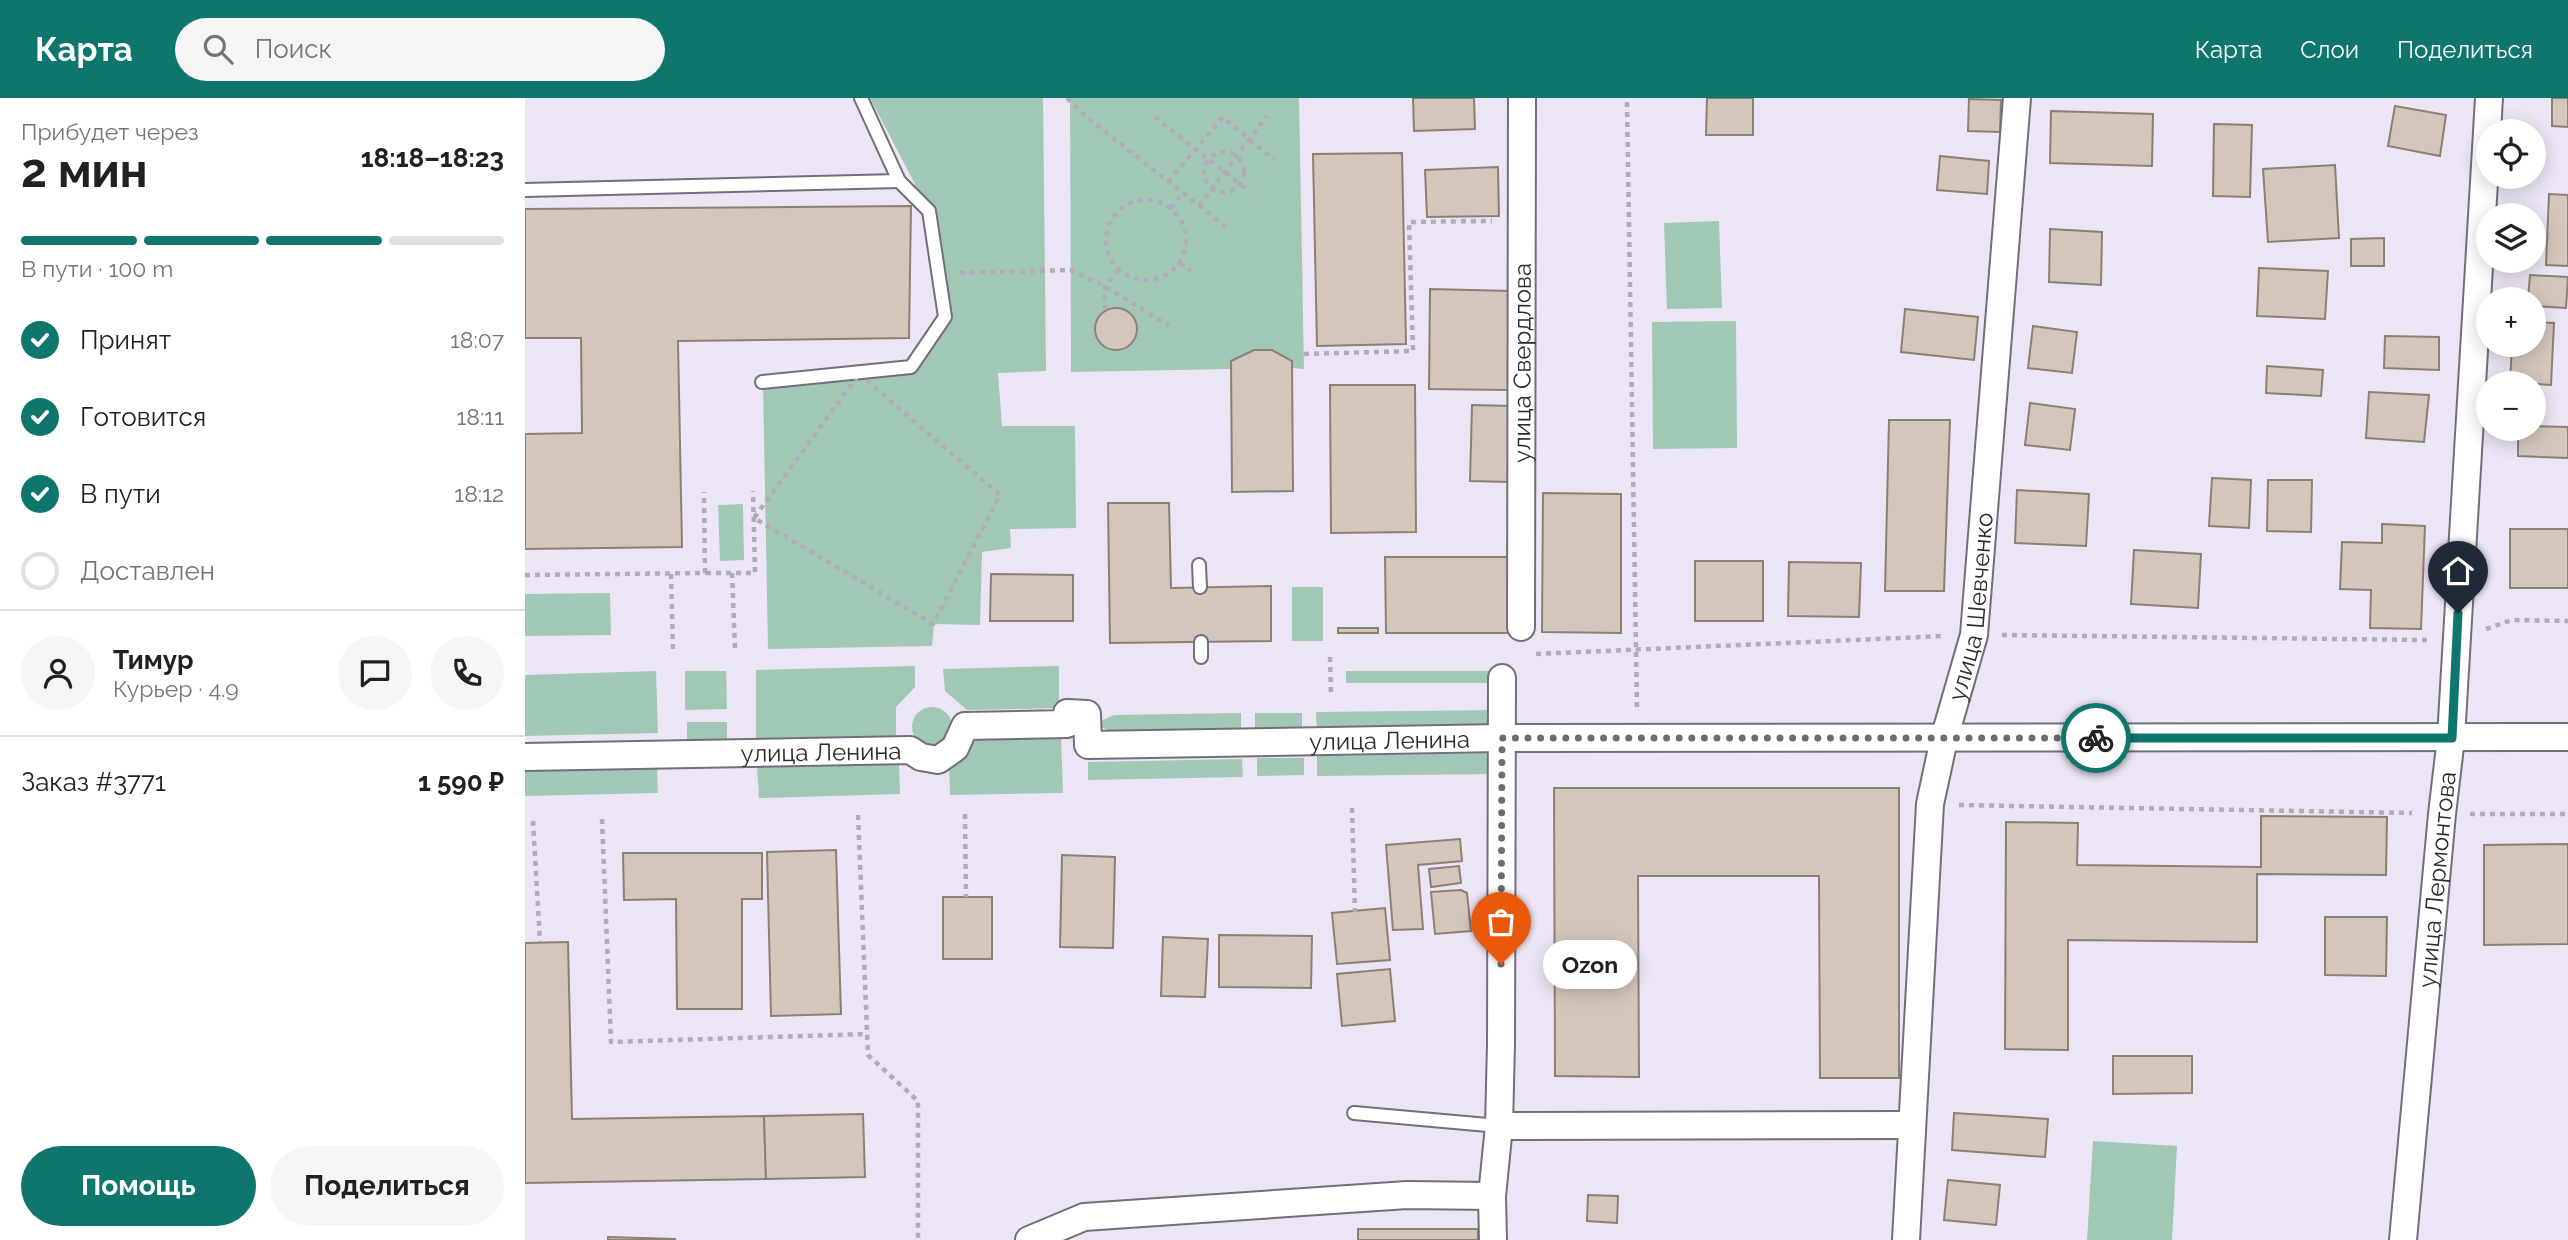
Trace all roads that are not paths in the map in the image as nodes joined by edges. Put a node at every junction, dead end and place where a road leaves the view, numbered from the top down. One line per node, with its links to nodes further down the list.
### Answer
1 (861, 98): 5 (lane)
2 (1522, 98): 10 (street, улица Свердлова)
3 (2017, 98): 17 (street, улица Шевченко)
4 (2489, 98): 16 (street, улица Лермонтова)
5 (899, 181): 6 (lane); 7 (lane)
6 (525, 190)
7 (762, 382)
8 (1199, 565): 9 (lane)
9 (1200, 587)
10 (1521, 626)
11 (1201, 642): 12 (lane)
12 (1201, 657)
13 (1502, 678): 15 (street)
14 (2568, 737): 16 (street, улица Ленина)
15 (1502, 738): 17 (street, улица Ленина); 18 (street, улица Ленина); 21 (street)
16 (2452, 738): 17 (street, улица Ленина); 26 (street, улица Лермонтова)
17 (1944, 739): 20 (street, улица Шевченко)
18 (525, 757)
19 (1354, 1113): 21 (lane)
20 (1912, 1125): 21 (street); 25 (street, улица Шевченко)
21 (1499, 1126): 22 (street)
22 (1492, 1196): 23 (street); 24 (street)
23 (1029, 1240)
24 (1493, 1240)
25 (1906, 1240)
26 (2403, 1240)

